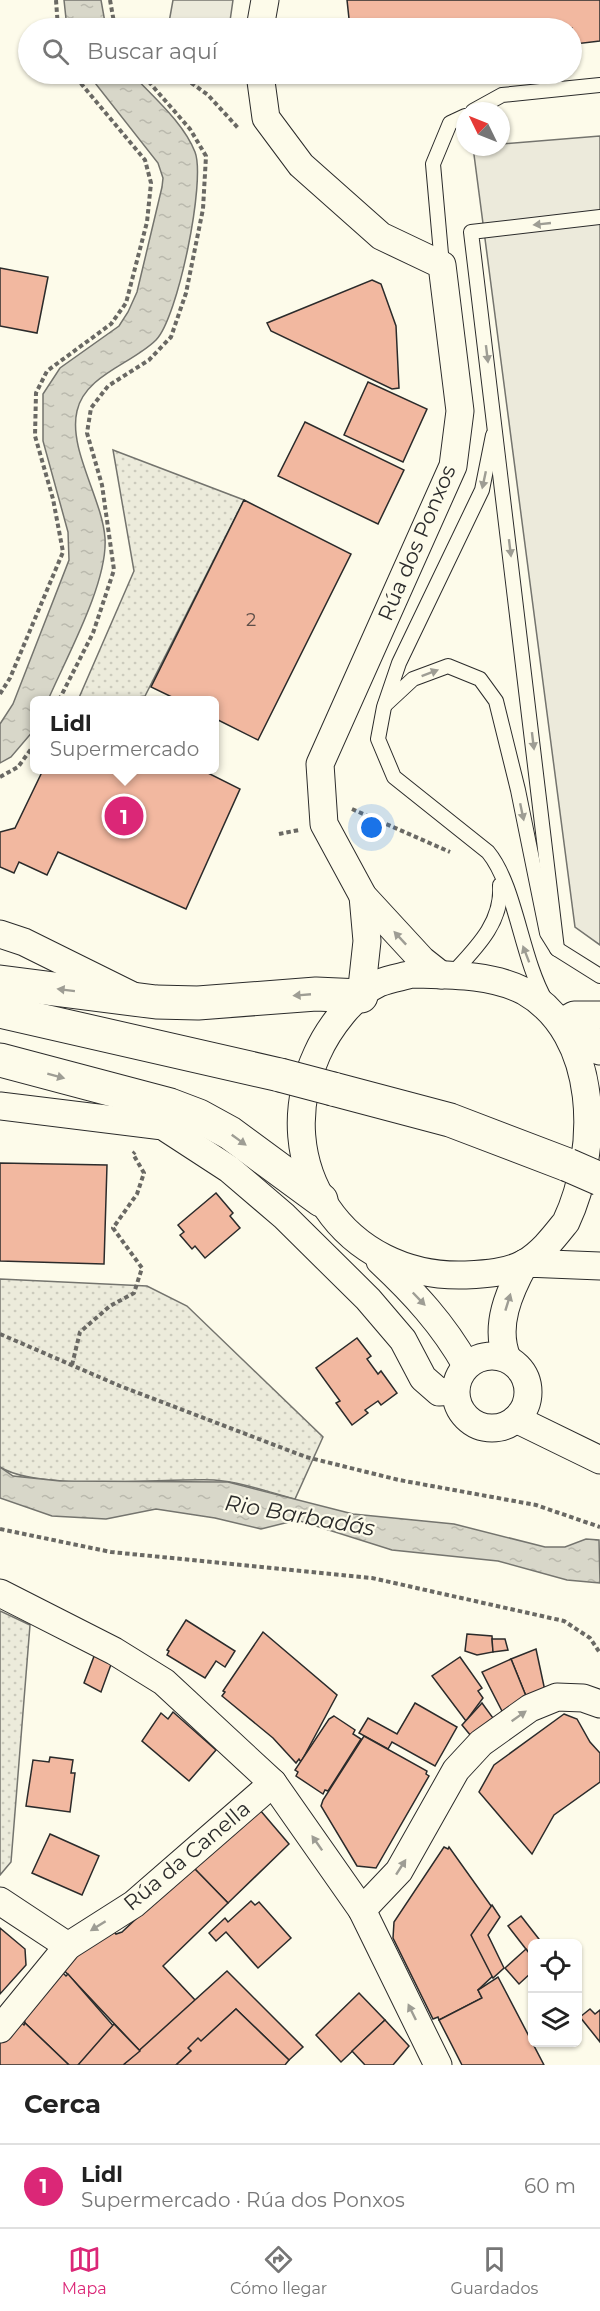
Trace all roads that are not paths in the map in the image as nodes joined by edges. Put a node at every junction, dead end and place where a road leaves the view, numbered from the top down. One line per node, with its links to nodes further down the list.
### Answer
1 (265, 0): 2 (street)
2 (262, 18)
3 (261, 84): 8 (street)
4 (600, 85): 5 (lane)
5 (489, 102)
6 (456, 120): 8 (lane)
7 (600, 217): 9 (lane, one-way to 9)
8 (442, 265): 12 (street, Rúa dos Ponxos)
9 (496, 422): 10 (lane, one-way to 10); 14 (lane, one-way to 14)
10 (384, 707): 11 (lane); 14 (lane, one-way to 14)
11 (499, 865): 15 (lane); 21 (lane, one-way to 11)
12 (363, 897): 15 (street, Rúa dos Ponxos, one-way to 12); 18 (street, Rúa dos Ponxos)
13 (0, 934): 19 (street)
14 (557, 949): 16 (lane)
15 (446, 975): 18 (street); 21 (street)
16 (600, 976)
17 (0, 982): 19 (main road, one-way to 17)
18 (361, 996): 19 (main road, one-way to 19); 26 (street)
19 (137, 999)
20 (0, 1011): 25 (main road, bridge)
21 (578, 1025): 28 (street)
22 (0, 1060): 24 (main road, one-way to 24)
23 (0, 1106): 24 (street)
24 (166, 1116): 26 (main road, one-way to 26); 32 (street)
25 (600, 1179)
26 (321, 1200): 27 (street)
27 (362, 1244): 28 (street); 31 (street, one-way to 31)
28 (525, 1263): 29 (street); 30 (street, one-way to 28)
29 (600, 1266)
30 (507, 1359): 31 (street); 33 (street)
31 (466, 1365): 32 (street)
32 (455, 1391): 33 (street)
33 (516, 1419): 34 (street)
34 (600, 1460)
35 (0, 1593): 37 (street)
36 (600, 1704): 39 (street, one-way to 36)
37 (273, 1783): 39 (street, one-way to 37); 40 (street, Rúa da Canella, one-way to 40)
38 (0, 1901): 40 (street)
39 (362, 1910): 42 (street, one-way to 39)
40 (68, 1946): 41 (street, Rúa da Canella)
41 (0, 2029)
42 (438, 2065)

